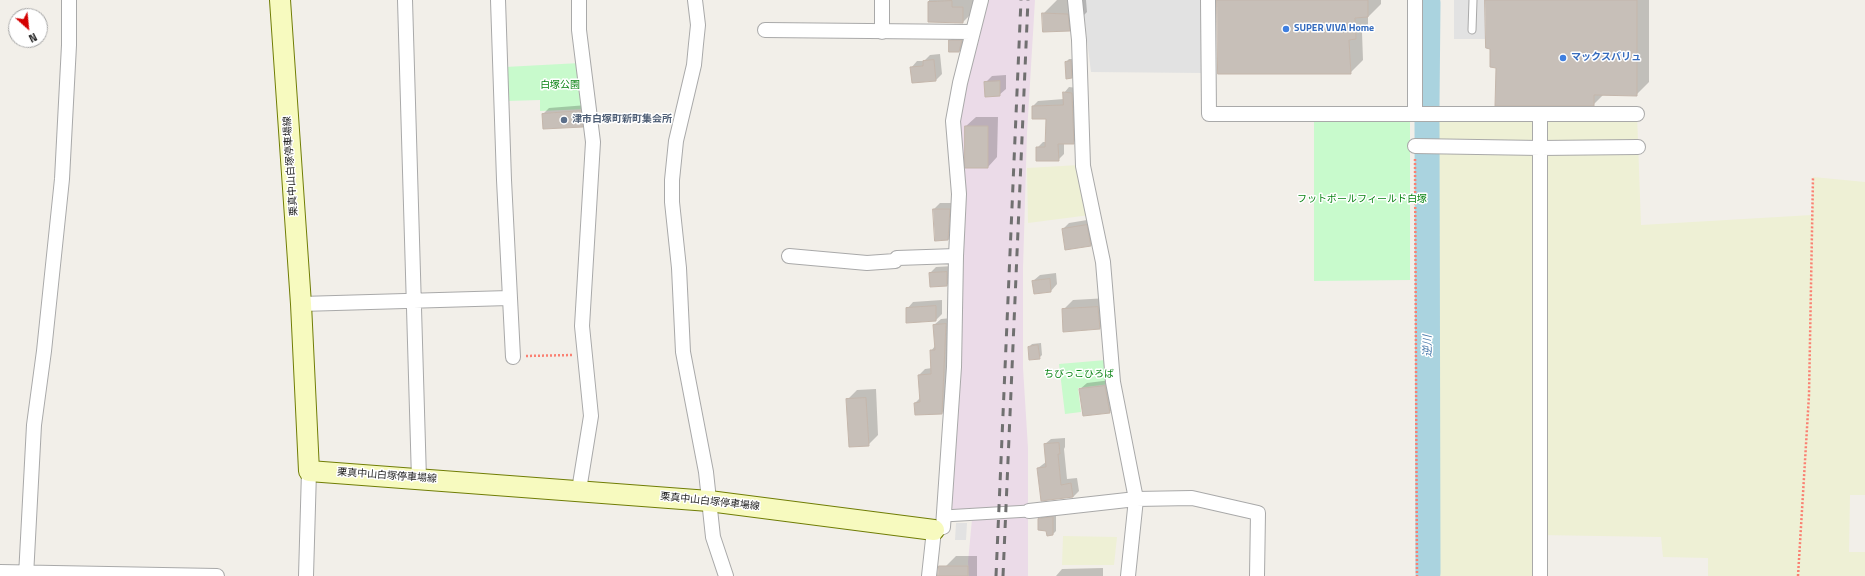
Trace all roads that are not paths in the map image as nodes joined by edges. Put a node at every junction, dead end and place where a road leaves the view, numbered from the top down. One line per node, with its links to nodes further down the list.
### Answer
1 (69, 0): 37 (street)
2 (280, 0): 27 (main road, 栗真中山白塚停車場線)
3 (405, 0): 26 (street)
4 (498, 0): 25 (street)
5 (579, 0): 31 (street)
6 (695, 0): 33 (street)
7 (882, 0): 15 (street)
8 (981, 0): 16 (street)
9 (1075, 0): 32 (street)
10 (1208, 0): 17 (street)
11 (1415, 0): 17 (street)
12 (1473, 0): 14 (lane)
13 (765, 30): 15 (street)
14 (1472, 30)
15 (882, 32): 16 (street)
16 (972, 32): 24 (street)
17 (1415, 113): 18 (street)
18 (1540, 114): 19 (street); 22 (street)
19 (1637, 114)
20 (1416, 146): 22 (street)
21 (1638, 147): 22 (street)
22 (1540, 148): 46 (street)
23 (789, 256): 24 (street)
24 (956, 256): 35 (street)
25 (509, 298): 26 (street); 28 (street)
26 (414, 300): 27 (street); 30 (street)
27 (301, 304): 29 (main road, 栗真中山白塚停車場線)
28 (512, 357)
29 (309, 471): 30 (main road, 栗真中山白塚停車場線); 41 (street)
30 (419, 479): 31 (main road, 栗真中山白塚停車場線)
31 (579, 490): 33 (main road, 栗真中山白塚停車場線)
32 (1136, 499): 34 (street); 44 (street); 45 (street)
33 (709, 501): 35 (main road, 栗真中山白塚停車場線); 42 (street)
34 (1029, 511): 35 (street)
35 (939, 523): 43 (street)
36 (0, 572): 37 (street)
37 (26, 574): 38 (street)
38 (67, 574): 39 (street)
39 (100, 574): 40 (street)
40 (215, 576)
41 (306, 576)
42 (726, 576)
43 (929, 576)
44 (1128, 576)
45 (1257, 576)
46 (1540, 576)

